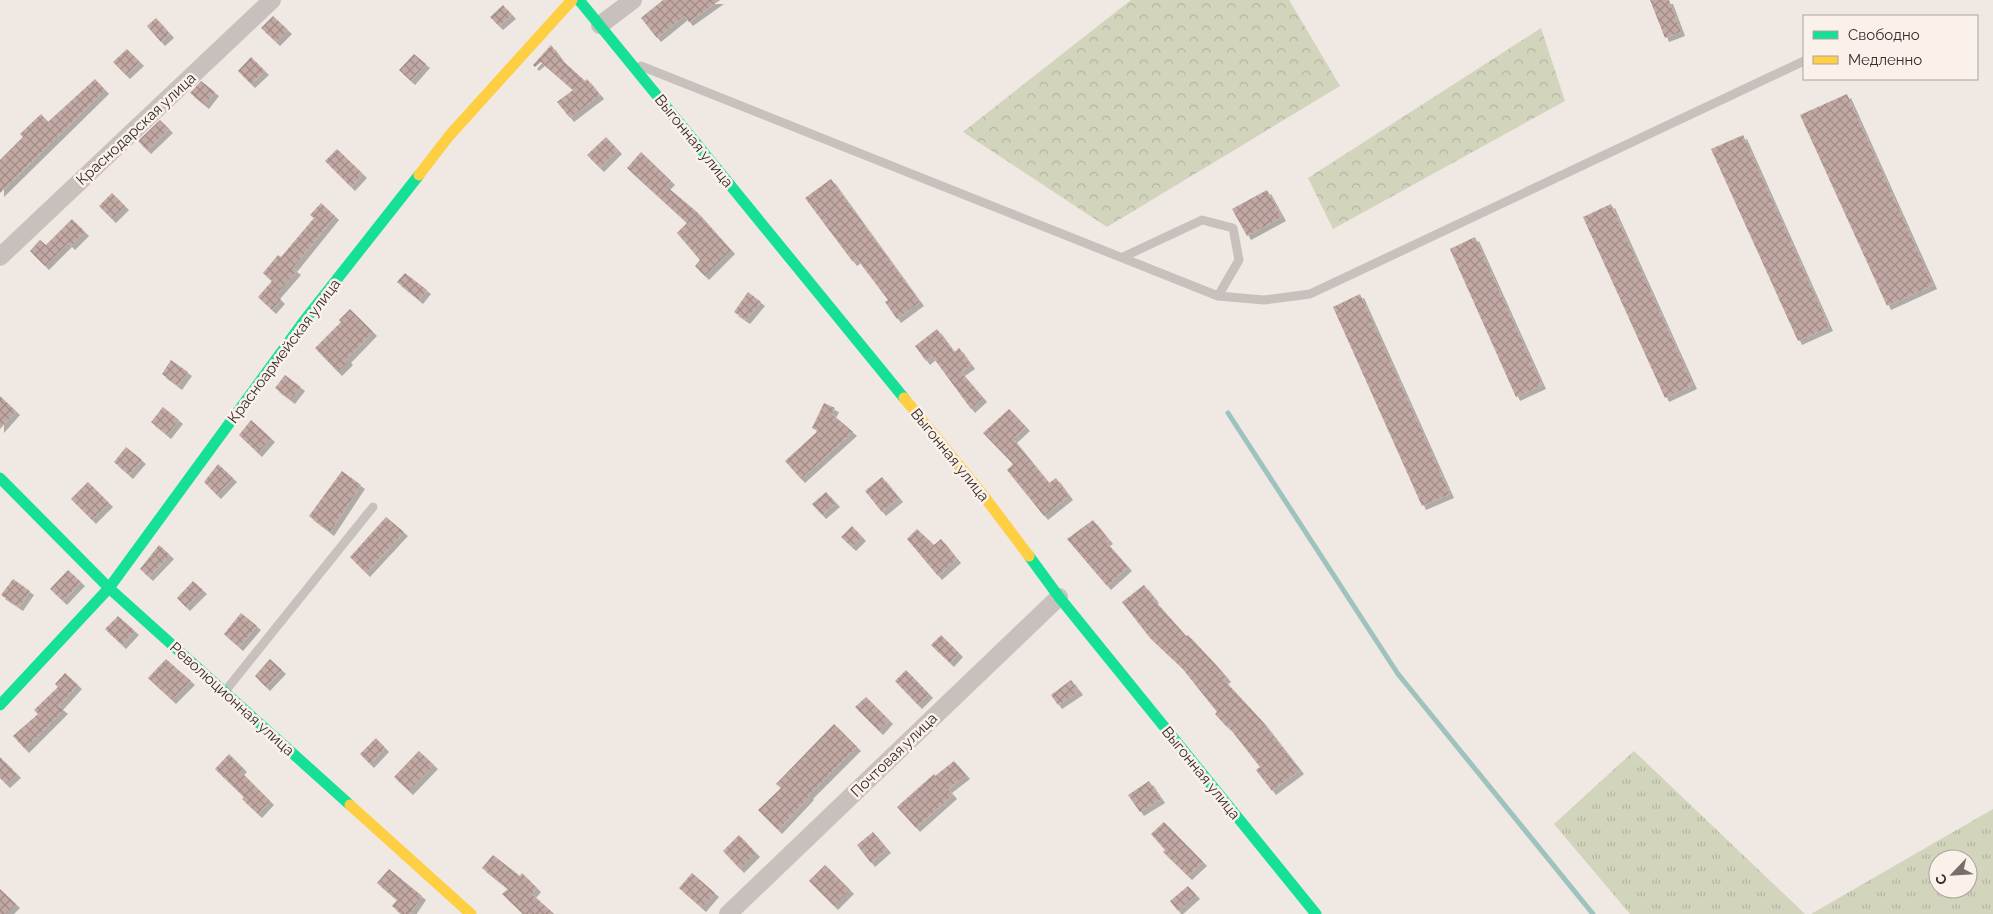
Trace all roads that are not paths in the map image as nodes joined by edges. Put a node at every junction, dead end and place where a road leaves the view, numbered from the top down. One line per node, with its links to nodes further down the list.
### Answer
1 (272, 0): 9 (street, Краснодарская улица)
2 (572, 0): 13 (street, Красноармейская улица)
3 (579, 0): 5 (street, Выгонная улица)
4 (633, 0): 5 (street)
5 (600, 25): 6 (street, Выгонная улица)
6 (629, 61): 8 (lane); 14 (street, Выгонная улица)
7 (1803, 61): 10 (lane)
8 (1124, 257): 10 (lane); 10 (lane)
9 (0, 258)
10 (1218, 296)
11 (0, 478): 13 (street, Революционная улица)
12 (373, 507): 15 (lane)
13 (109, 588): 15 (street, Революционная улица); 16 (street, Красноармейская улица)
14 (1059, 597): 18 (street, Почтовая улица); 19 (street, Выгонная улица)
15 (224, 692): 17 (street, Революционная улица)
16 (0, 704)
17 (471, 914)
18 (728, 914)
19 (1316, 914)

